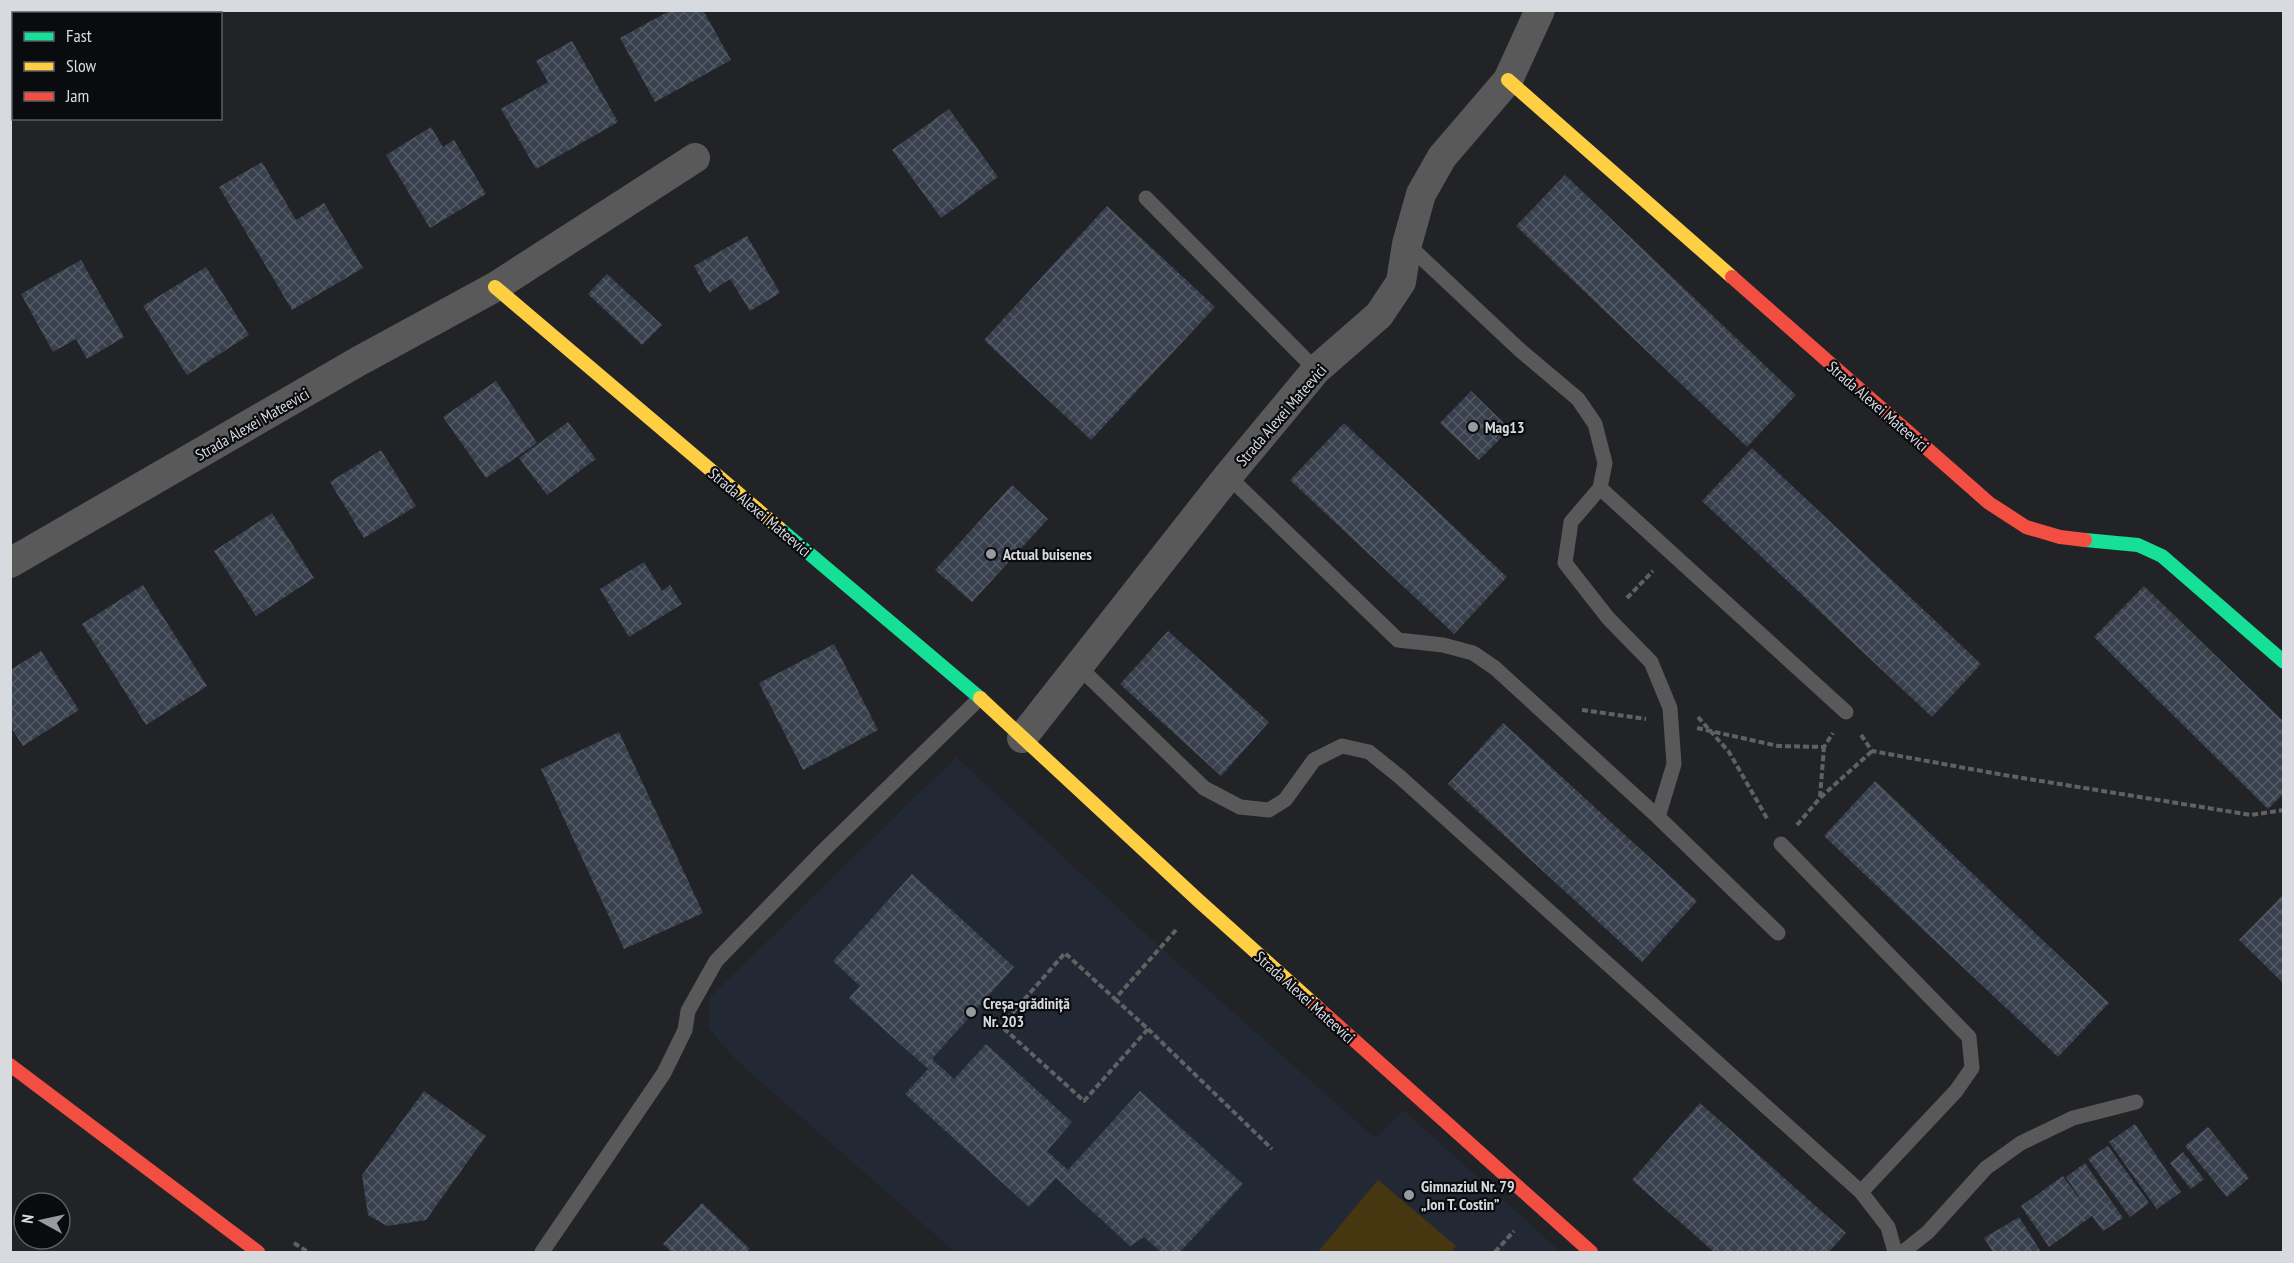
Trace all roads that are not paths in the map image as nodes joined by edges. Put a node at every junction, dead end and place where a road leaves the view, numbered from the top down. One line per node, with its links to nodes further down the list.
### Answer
1 (1540, 10): 2 (street, Strada Alexei Mateevici)
2 (1508, 80): 5 (street, Strada Alexei Mateevici); 11 (street, Strada Alexei Mateevici)
3 (695, 158): 6 (street, Strada Alexei Mateevici)
4 (1146, 198): 7 (lane)
5 (1407, 244): 7 (street, Strada Alexei Mateevici); 9 (lane)
6 (495, 287): 10 (street, Strada Alexei Mateevici); 13 (street, Strada Alexei Mateevici)
7 (1316, 370): 8 (street, Strada Alexei Mateevici)
8 (1228, 476): 12 (street, Strada Alexei Mateevici); 16 (lane)
9 (1600, 488): 14 (lane); 16 (lane)
10 (10, 563)
11 (2283, 662)
12 (1079, 667): 15 (street, Strada Alexei Mateevici); 21 (lane)
13 (980, 698): 15 (street, Strada Alexei Mateevici); 23 (lane)
14 (1846, 712)
15 (1022, 738): 24 (street, Strada Alexei Mateevici)
16 (1658, 817): 18 (lane)
17 (1781, 844): 21 (lane)
18 (1778, 933)
19 (10, 1065): 22 (street)
20 (2136, 1102): 26 (lane)
21 (1861, 1192): 25 (lane)
22 (258, 1252)
23 (542, 1252)
24 (1591, 1252)
25 (1895, 1252)
26 (1902, 1252)

